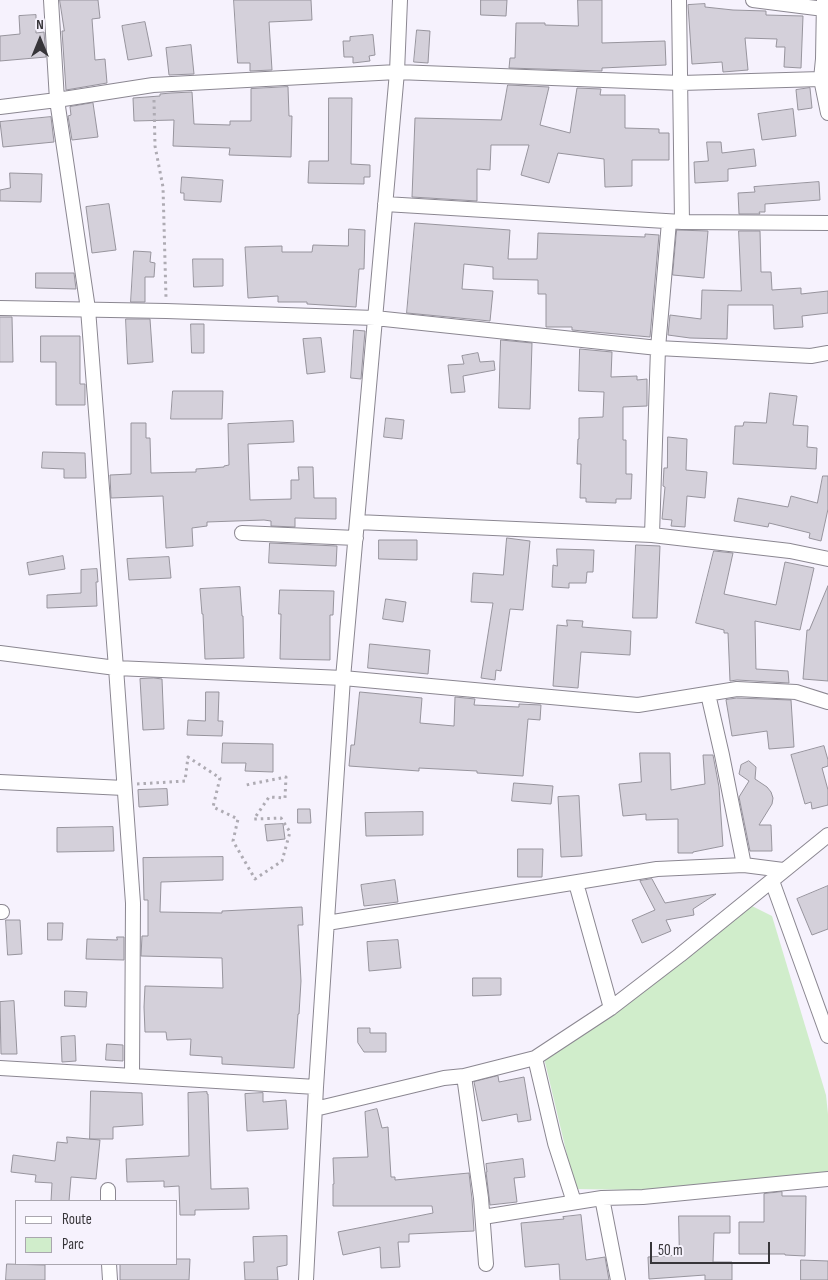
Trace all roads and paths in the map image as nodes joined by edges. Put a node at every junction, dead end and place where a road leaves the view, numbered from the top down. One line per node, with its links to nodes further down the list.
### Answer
1 (51, 0): 11 (street)
2 (400, 0): 7 (street)
3 (680, 0): 9 (street)
4 (753, 0): 5 (street)
5 (824, 5): 6 (street)
6 (825, 59): 8 (street)
7 (397, 72): 9 (street); 10 (street); 14 (street)
8 (820, 79): 9 (street); 13 (street)
9 (681, 83): 15 (street)
10 (153, 85): 11 (street); 19 (path)
11 (57, 100): 12 (street); 18 (street)
12 (0, 106)
13 (828, 112)
14 (385, 204): 15 (street); 20 (street)
15 (676, 222): 16 (street); 21 (street)
16 (828, 223)
17 (0, 308): 18 (street)
18 (88, 309): 19 (street); 29 (street)
19 (166, 311): 20 (street)
20 (375, 318): 21 (street); 23 (street)
21 (658, 348): 22 (street); 25 (street)
22 (828, 353)
23 (357, 522): 25 (street); 26 (street)
24 (242, 533): 26 (street)
25 (652, 535): 27 (street)
26 (356, 538): 30 (street)
27 (828, 559)
28 (0, 653): 29 (street)
29 (116, 668): 30 (street); 35 (street)
30 (343, 678): 31 (street); 41 (street)
31 (708, 694): 32 (street); 37 (street)
32 (828, 702)
33 (0, 782): 35 (street)
34 (246, 785): 35 (path)
35 (124, 788): 46 (street)
36 (828, 835): 38 (street)
37 (744, 865): 38 (street); 40 (street)
38 (783, 870): 39 (street)
39 (772, 881): 42 (street); 43 (street)
40 (576, 883): 41 (street); 42 (street)
41 (327, 922): 48 (street)
42 (611, 1008): 44 (street)
43 (828, 1036)
44 (535, 1058): 47 (street); 52 (street)
45 (0, 1068): 46 (street)
46 (132, 1076): 48 (street)
47 (464, 1076): 49 (street); 53 (street)
48 (316, 1087): 49 (street)
49 (315, 1109): 57 (street)
50 (828, 1179): 51 (street)
51 (602, 1198): 52 (street); 58 (street)
52 (574, 1202): 53 (street)
53 (483, 1217): 54 (street)
54 (486, 1264)
55 (109, 1265): 56 (street)
56 (110, 1280)
57 (306, 1280)
58 (618, 1280)

